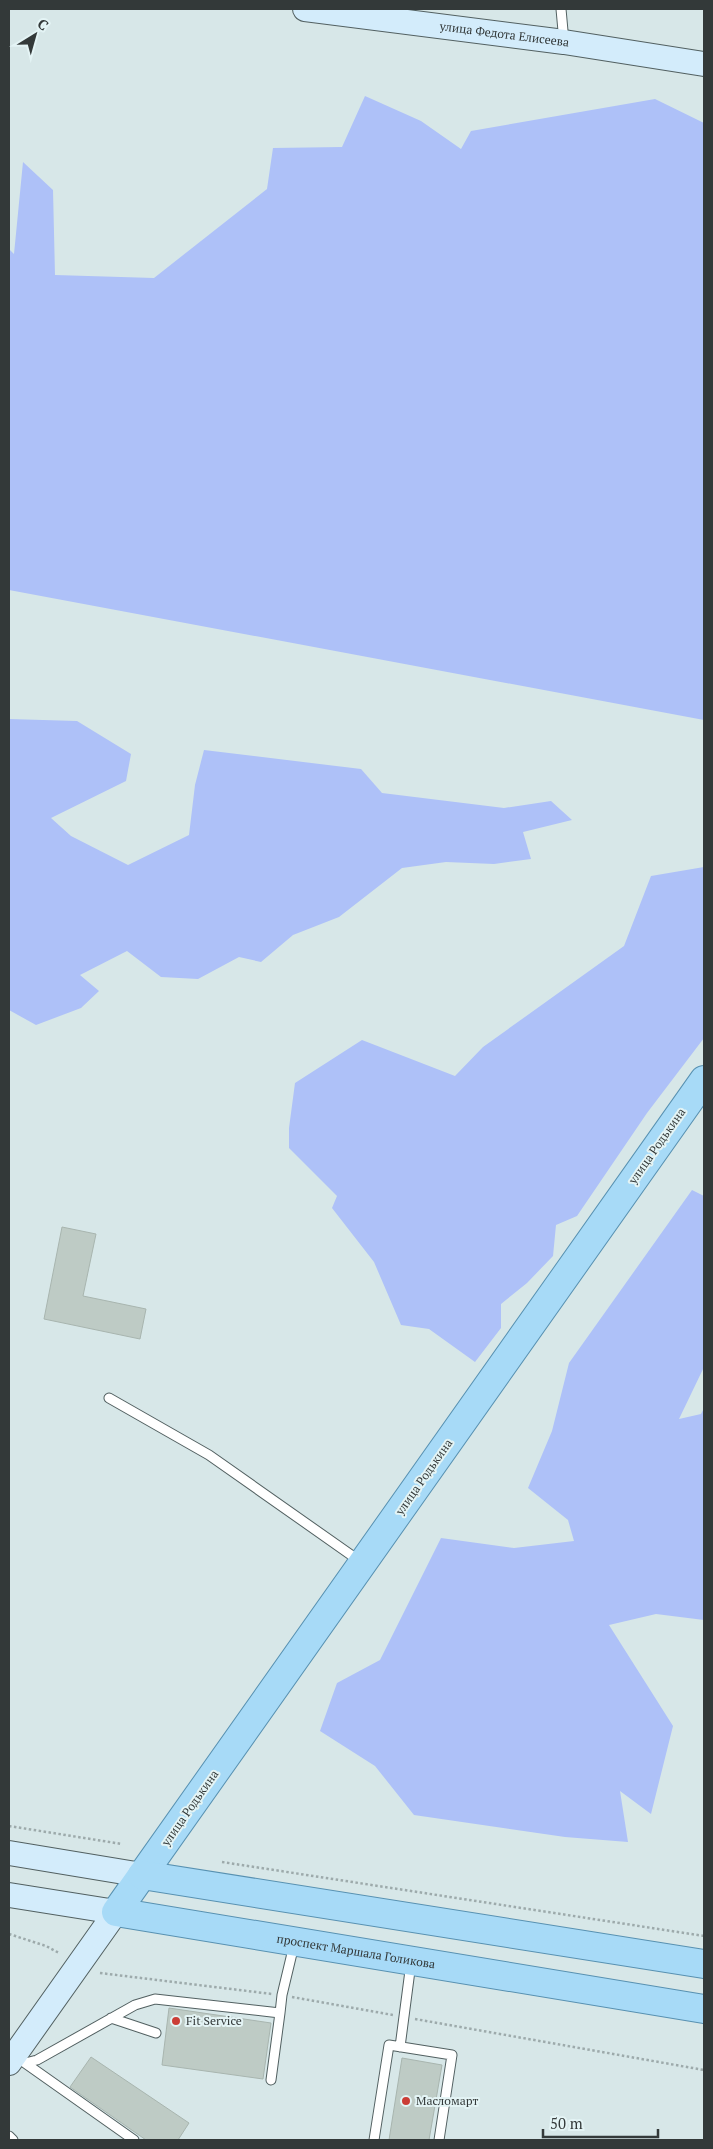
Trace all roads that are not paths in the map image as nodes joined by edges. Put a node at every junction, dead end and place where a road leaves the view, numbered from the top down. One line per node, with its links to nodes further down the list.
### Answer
1 (305, 9): 3 (main road, улица Федота Елисеева)
2 (561, 9): 3 (lane)
3 (564, 42): 4 (main road, улица Федота Елисеева)
4 (704, 64)
5 (704, 1080): 7 (main road, улица Родькина)
6 (109, 1398): 7 (lane)
7 (363, 1563): 9 (main road, улица Родькина)
8 (9, 1853): 9 (main road)
9 (142, 1875): 11 (main road, улица Родькина); 14 (main road)
10 (9, 1896): 11 (main road, проспект Маршала Голикова)
11 (116, 1912): 12 (main road, проспект Маршала Голикова); 20 (main road)
12 (294, 1942): 13 (main road, проспект Маршала Голикова); 16 (lane)
13 (412, 1962): 15 (main road, проспект Маршала Голикова); 19 (lane)
14 (704, 1964)
15 (704, 2010)
16 (280, 2014): 17 (lane); 21 (lane)
17 (111, 2018): 18 (lane); 20 (lane)
18 (156, 2032)
19 (400, 2047): 25 (lane); 26 (lane)
20 (16, 2060): 24 (lane)
21 (271, 2080)
22 (9, 2136): 23 (lane)
23 (13, 2140)
24 (134, 2140)
25 (374, 2140)
26 (439, 2140)

